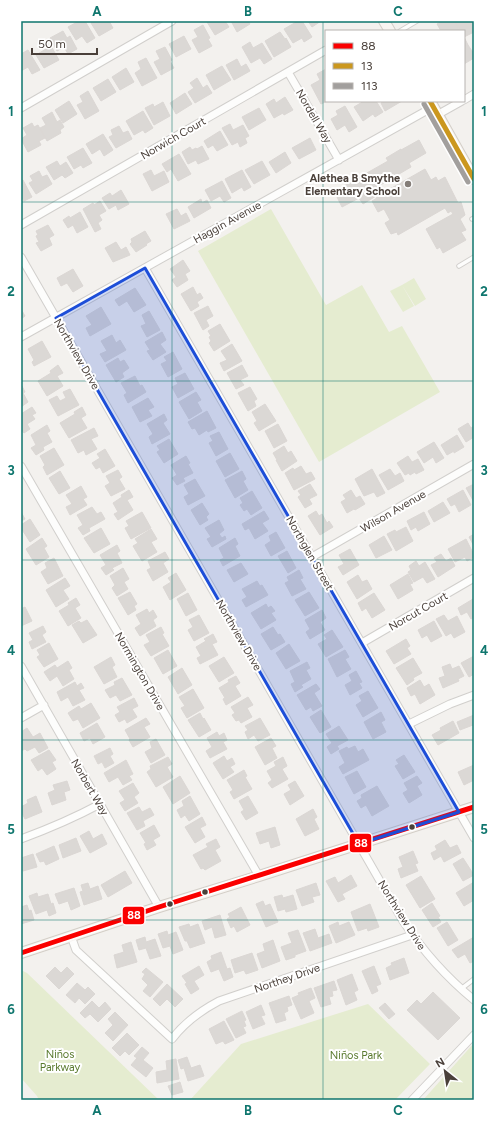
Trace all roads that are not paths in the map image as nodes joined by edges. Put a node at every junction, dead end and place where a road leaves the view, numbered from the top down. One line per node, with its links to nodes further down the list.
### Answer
1 (172, 21): 11 (street)
2 (384, 21): 4 (main road)
3 (417, 21): 5 (lane)
4 (389, 30)
5 (402, 30)
6 (325, 51): 7 (street, Norwich Court)
7 (288, 72): 13 (street, Nordell Way); 15 (street, Norwich Court)
8 (474, 94): 9 (street, Haggin Avenue)
9 (465, 99)
10 (456, 102): 12 (street, Haggin Avenue)
11 (21, 108)
12 (433, 108): 13 (street, Haggin Avenue); 14 (main road)
13 (339, 160): 19 (street, Haggin Avenue)
14 (474, 179)
15 (21, 225)
16 (21, 257): 20 (street, Northview Drive)
17 (474, 257): 18 (lane)
18 (459, 266)
19 (145, 268): 20 (street, Haggin Avenue); 24 (street, Northglen Street)
20 (56, 318): 21 (street, Haggin Avenue); 37 (street, Northview Drive)
21 (21, 337)
22 (474, 464): 24 (street, Wilson Avenue)
23 (21, 466): 38 (street, Normington Drive)
24 (312, 557): 26 (street, Northglen Street)
25 (474, 578): 26 (street, Norcut Court)
26 (362, 643): 31 (street, Northglen Street)
27 (21, 666): 29 (street, Norbert Way)
28 (474, 695): 31 (street)
29 (44, 705): 30 (street); 32 (street, Norbert Way)
30 (21, 718)
31 (409, 724): 34 (street, Northglen Street)
32 (100, 804): 36 (street); 39 (street, Norbert Way)
33 (474, 807): 34 (main road)
34 (459, 812): 35 (street, Northglen Street); 37 (main road)
35 (474, 838)
36 (21, 839)
37 (359, 844): 38 (main road); 40 (street, Northview Drive)
38 (259, 876): 39 (main road)
39 (159, 907): 41 (main road)
40 (412, 935): 41 (street, Northey Drive); 44 (street, Northview Drive)
41 (71, 936): 42 (main road)
42 (21, 953)
43 (474, 979): 44 (lane)
44 (461, 989): 45 (street, Northview Drive)
45 (474, 1000)
46 (474, 1035): 47 (street)
47 (412, 1100)

